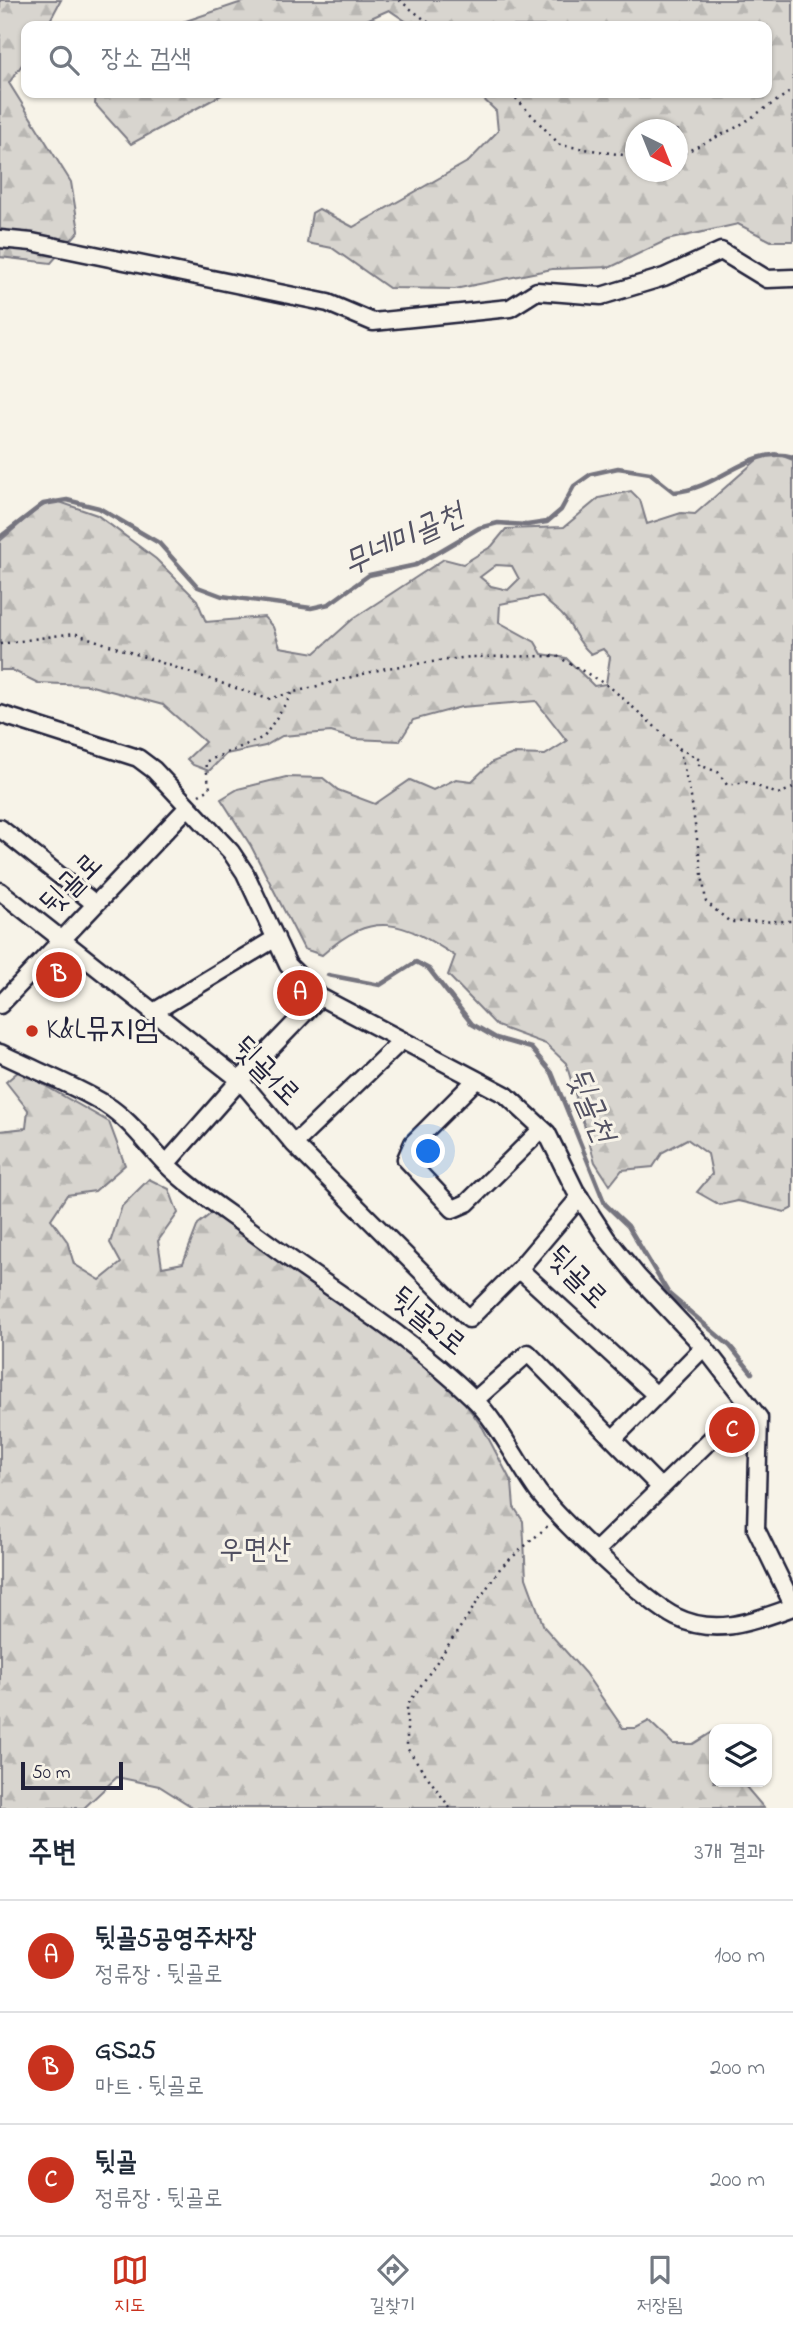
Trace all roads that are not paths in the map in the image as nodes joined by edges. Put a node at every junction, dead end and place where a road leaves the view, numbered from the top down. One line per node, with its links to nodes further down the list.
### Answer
1 (0, 239): 2 (street)
2 (793, 278)
3 (0, 714): 4 (street, 뒷골로)
4 (190, 809): 7 (street, 뒷골로); 9 (street, 뒷골로)
5 (0, 828): 7 (street)
6 (0, 891): 8 (street, 뒷골1로)
7 (94, 903): 8 (street, 뒷골로)
8 (60, 938): 11 (street, 뒷골로); 12 (street, 뒷골1로)
9 (276, 938): 10 (street, 뒷골로); 12 (street)
10 (320, 997): 13 (street, 뒷골로); 15 (street)
11 (0, 1005)
12 (152, 1013): 15 (street, 뒷골1로)
13 (401, 1041): 16 (street, 뒷골로); 18 (street)
14 (0, 1053): 19 (street, 뒷골2로)
15 (240, 1080): 18 (street, 뒷골1로); 19 (street)
16 (476, 1080): 17 (street, 뒷골로); 17 (street)
17 (542, 1129): 20 (street, 뒷골로)
18 (294, 1144): 21 (street, 뒷골1로)
19 (166, 1164): 24 (street, 뒷골2로)
20 (580, 1197): 21 (street, 뒷골로); 22 (street, 뒷골로)
21 (519, 1269): 23 (street, 뒷골로)
22 (705, 1347): 23 (street); 25 (street, 뒷골로)
23 (656, 1395): 26 (street)
24 (475, 1400): 26 (street); 28 (street, 뒷골2로)
25 (747, 1404): 27 (street); 29 (street, 뒷골로)
26 (613, 1439): 27 (street)
27 (661, 1488): 28 (street)
28 (597, 1550): 29 (street, 뒷골2로)
29 (793, 1606)

